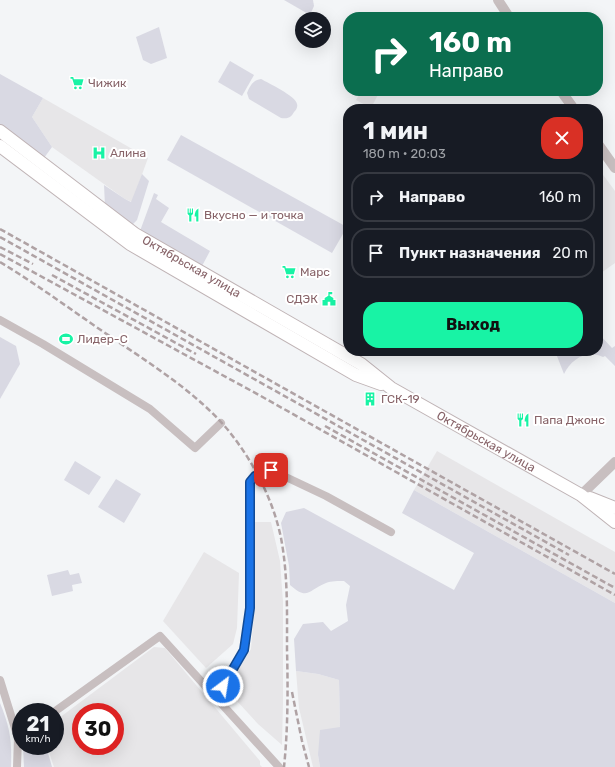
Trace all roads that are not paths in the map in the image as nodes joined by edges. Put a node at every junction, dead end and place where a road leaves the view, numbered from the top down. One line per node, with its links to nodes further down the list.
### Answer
1 (498, 0): 2 (street)
2 (506, 12)
3 (0, 131): 8 (main road, Октябрьская улица)
4 (0, 146): 10 (main road, Октябрьская улица)
5 (603, 151): 6 (street)
6 (615, 168)
7 (0, 320): 11 (street)
8 (343, 354)
9 (347, 356): 10 (main road, Октябрьская улица)
10 (392, 388): 13 (main road, Октябрьская улица)
11 (221, 423)
12 (615, 462): 13 (street)
13 (581, 495): 14 (main road); 15 (main road)
14 (615, 508)
15 (615, 522)
16 (391, 532): 18 (street)
17 (0, 680): 20 (street)
18 (216, 698): 19 (street); 23 (street)
19 (64, 705)
20 (12, 714)
21 (18, 755): 22 (street)
22 (17, 767)
23 (278, 767)

